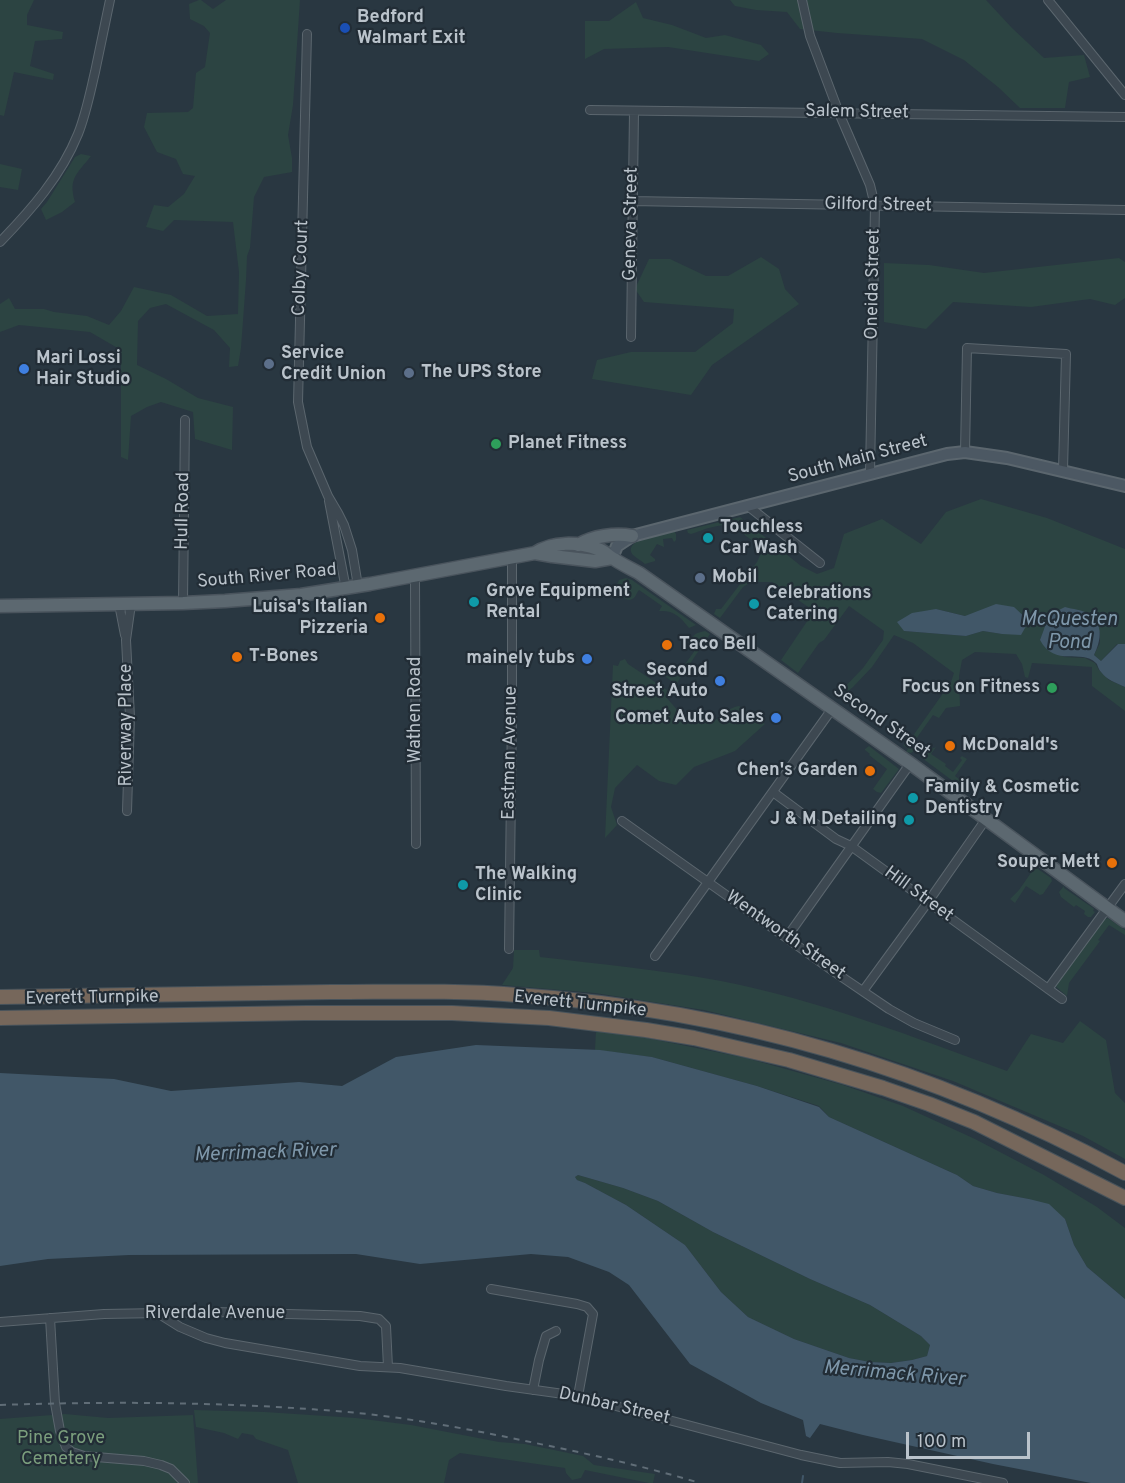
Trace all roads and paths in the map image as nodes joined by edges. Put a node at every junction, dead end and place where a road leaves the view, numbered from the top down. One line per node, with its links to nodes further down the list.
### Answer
1 (110, 0): 13 (street)
2 (802, 0): 8 (street, Oneida Street)
3 (1048, 0): 5 (street)
4 (307, 34): 20 (street, Colby Court)
5 (1125, 95)
6 (590, 110): 7 (street, Salem Street)
7 (634, 111): 8 (street, Salem Street); 10 (street, Geneva Street)
8 (839, 113): 9 (street, Salem Street); 11 (street, Oneida Street)
9 (1125, 117)
10 (632, 201): 11 (street, Gilford Street); 14 (street, Geneva Street)
11 (875, 206): 12 (street, Gilford Street); 18 (street, Oneida Street)
12 (1125, 210)
13 (0, 242)
14 (631, 337)
15 (186, 420): 30 (street, Hull Road)
16 (965, 452): 17 (main road, South Main Street); 17 (street); 18 (main road, South Main Street)
17 (1063, 470): 19 (main road, South Main Street)
18 (870, 473): 21 (main road, South Main Street)
19 (1125, 486)
20 (328, 496): 29 (street, Colby Court); 29 (street, Colby Court)
21 (748, 506): 22 (main road, South Main Street); 27 (street)
22 (632, 536): 23 (main road); 26 (main road)
23 (577, 545): 24 (main road, South River Road); 26 (main road, South River Road)
24 (535, 553): 25 (main road, South River Road); 26 (main road, South River Road)
25 (512, 556): 28 (main road, South River Road); 48 (street, Eastman Avenue)
26 (612, 558): 34 (main road, Second Street)
27 (820, 563)
28 (415, 576): 29 (main road, South River Road); 40 (street, Wathen Road)
29 (352, 587): 30 (main road, South River Road)
30 (183, 603): 31 (main road, South River Road)
31 (125, 604): 32 (main road, South River Road); 33 (street, Riverway Place); 33 (street, Riverway Place)
32 (0, 606)
33 (126, 640): 37 (street, Riverway Place)
34 (832, 710): 35 (main road, Second Street); 36 (street)
35 (910, 764): 38 (main road, Second Street); 41 (street)
36 (773, 792): 41 (street, Hill Street); 42 (street)
37 (127, 811)
38 (986, 819): 44 (street); 45 (main road, Second Street)
39 (622, 821): 42 (street, Wentworth Street)
40 (416, 844)
41 (851, 846): 44 (street, Hill Street); 47 (street)
42 (708, 882): 47 (street, Wentworth Street); 49 (street)
43 (1125, 884): 45 (street)
44 (928, 902): 50 (street, Hill Street); 51 (street)
45 (1107, 909): 46 (main road, Second Street); 50 (street)
46 (1125, 921)
47 (787, 937): 51 (street, Wentworth Street)
48 (509, 949)
49 (655, 956)
50 (1048, 989): 53 (street, Hill Street)
51 (863, 991): 55 (street, Wentworth Street)
52 (0, 997): 57 (highway, Everett Turnpike)
53 (1062, 999)
54 (0, 1018): 56 (highway, Everett Turnpike)
55 (955, 1040)
56 (974, 1122): 58 (highway, Everett Turnpike); 59 (highway)
57 (1125, 1173)
58 (1125, 1198)
59 (1125, 1206)
60 (491, 1288): 67 (street)
61 (156, 1312): 62 (street, Riverdale Avenue); 65 (street, Dunbar Street); 65 (street, Riverdale Avenue)
62 (50, 1318): 63 (street, Riverdale Avenue); 68 (street)
63 (0, 1322)
64 (556, 1330): 66 (street)
65 (388, 1367): 66 (street, Dunbar Street)
66 (534, 1390): 67 (street, Dunbar Street)
67 (578, 1396): 69 (street, Dunbar Street)
68 (185, 1483)
69 (1003, 1483)

